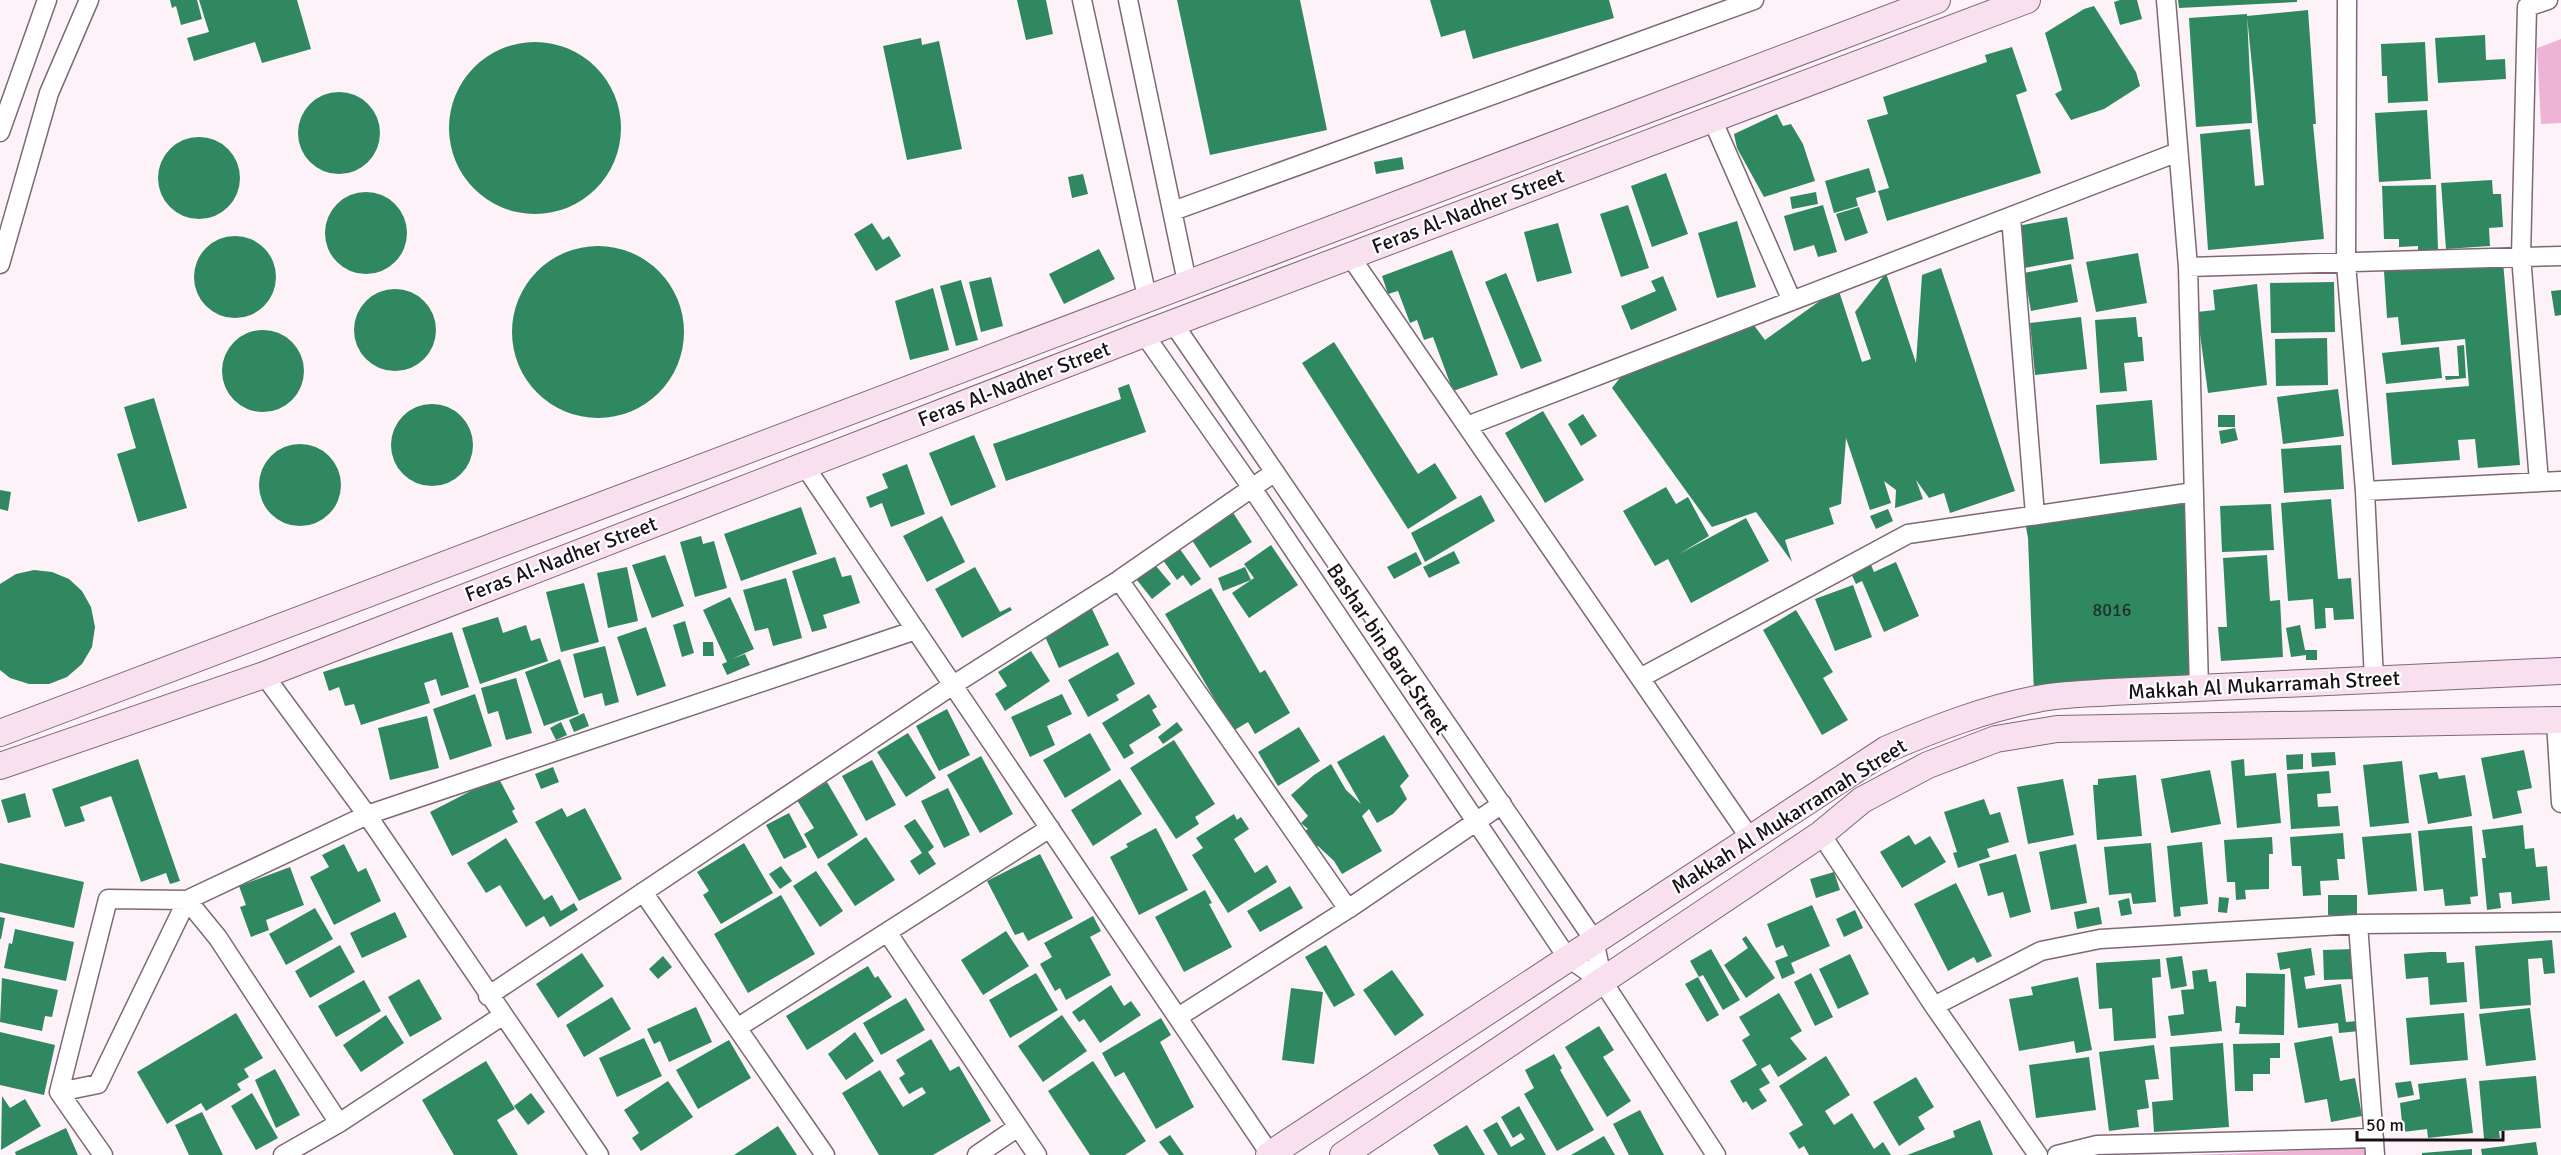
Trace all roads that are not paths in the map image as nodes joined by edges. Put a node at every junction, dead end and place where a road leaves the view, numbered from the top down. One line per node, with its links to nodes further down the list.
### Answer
1 (48, 0): 12 (street)
2 (88, 0): 19 (street)
3 (1082, 0): 23 (street)
4 (1128, 0): 14 (street)
5 (1754, 0): 14 (street)
6 (1937, 0): 22 (street, Feras Al-Nadher Street)
7 (2027, 0): 11 (street, Feras Al-Nadher Street)
8 (2166, 0): 13 (street)
9 (2347, 0): 20 (street)
10 (2548, 0): 17 (street)
11 (1712, 119): 16 (street, Feras Al-Nadher Street); 24 (street)
12 (0, 132)
13 (2178, 152): 15 (street); 21 (street)
14 (1173, 211): 22 (street)
15 (2011, 217): 24 (street); 35 (street)
16 (1350, 256): 25 (street, Feras Al-Nadher Street); 27 (street)
17 (2521, 256): 18 (street); 20 (street); 31 (street)
18 (2561, 256)
19 (0, 264)
20 (2346, 264): 21 (street); 33 (street)
21 (2188, 267): 34 (street)
22 (1187, 282): 23 (street, Feras Al-Nadher Street)
23 (1147, 297): 45 (street, Feras Al-Nadher Street)
24 (1792, 302): 27 (street)
25 (1173, 322): 26 (street, Feras Al-Nadher Street); 29 (street, Bashar bin Bard Street)
26 (1144, 334): 28 (street, Feras Al-Nadher Street); 32 (street, Bashar bin Bard Street)
27 (1467, 426): 40 (street)
28 (804, 465): 37 (street); 39 (street, Feras Al-Nadher Street)
29 (1275, 472): 32 (street); 48 (street, Bashar bin Bard Street)
30 (2561, 481): 31 (street)
31 (2539, 482): 33 (street)
32 (1252, 488): 36 (street); 50 (street, Bashar bin Bard Street)
33 (2365, 491): 41 (street)
34 (2194, 492): 35 (street); 43 (street)
35 (2035, 515): 40 (street)
36 (1119, 579): 42 (street); 56 (street)
37 (916, 630): 42 (street); 49 (street)
38 (2561, 671): 41 (street, Makkah Al Mukarramah Street)
39 (264, 675): 46 (street, Feras Al-Nadher Street); 49 (street)
40 (1640, 678): 53 (street)
41 (2374, 680): 43 (street, Makkah Al Mukarramah Street)
42 (953, 685): 51 (street); 54 (street)
43 (2199, 688): 53 (street, Makkah Al Mukarramah Street)
44 (2558, 721): 47 (street); 52 (street, Makkah Al Mukarramah Street)
45 (0, 733)
46 (0, 766)
47 (2561, 803)
48 (1502, 804): 50 (street); 60 (street, Bashar bin Bard Street)
49 (367, 815): 55 (street); 63 (street)
50 (1477, 821): 56 (street); 61 (street, Bashar bin Bard Street)
51 (1050, 828): 59 (street); 66 (street)
52 (1821, 834): 62 (street, Makkah Al Mukarramah Street); 64 (street)
53 (1750, 838): 60 (street, Makkah Al Mukarramah Street)
54 (644, 892): 63 (street); 67 (street)
55 (187, 900): 68 (street); 68 (street); 69 (street)
56 (1348, 909): 66 (street)
57 (2561, 922): 58 (street)
58 (2358, 924): 64 (street); 71 (street)
59 (887, 932): 67 (street); 70 (street)
60 (1594, 940): 61 (street, Makkah Al Mukarramah Street); 62 (street, Bashar bin Bard Street)
61 (1568, 957): 62 (street, Bashar bin Bard Street); 72 (street, Makkah Al Mukarramah Street)
62 (1603, 982): 79 (street, Makkah Al Mukarramah Street); 80 (street, Bashar bin Bard Street)
63 (488, 996): 65 (street)
64 (1934, 1006): 81 (street)
65 (502, 1016): 69 (street); 75 (street)
66 (1178, 1017): 72 (street)
67 (737, 1028): 76 (street)
68 (59, 1092): 73 (street)
69 (339, 1123): 74 (street)
70 (1018, 1127): 77 (street); 78 (street)
71 (2374, 1146): 82 (street)
72 (1270, 1154)
73 (103, 1155)
74 (283, 1155)
75 (598, 1155)
76 (825, 1155)
77 (977, 1155)
78 (1037, 1155)
79 (1343, 1155)
80 (1716, 1155)
81 (2038, 1155)
82 (2057, 1155)

